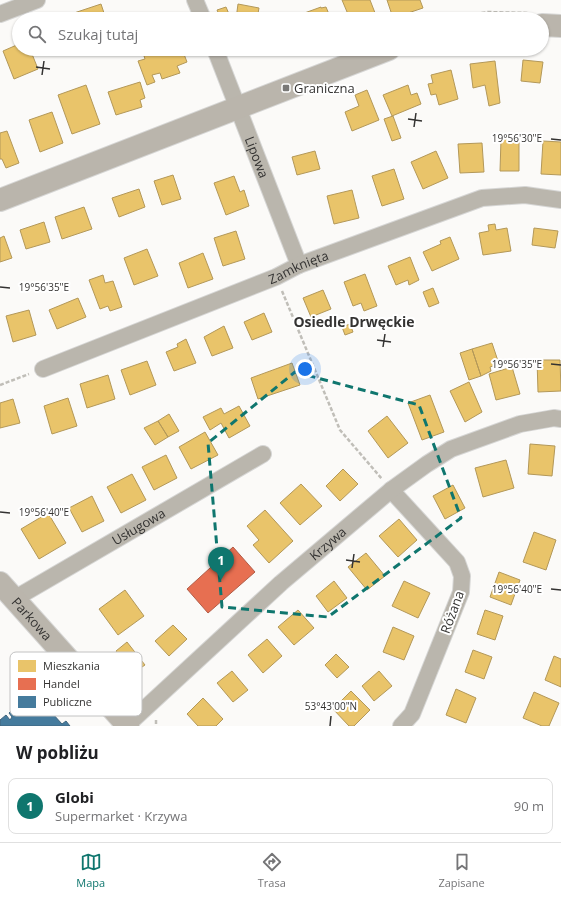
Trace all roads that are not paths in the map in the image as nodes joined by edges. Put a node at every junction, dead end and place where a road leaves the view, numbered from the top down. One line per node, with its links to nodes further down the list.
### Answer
1 (37, 0): 4 (street)
2 (195, 0): 3 (street)
3 (200, 12)
4 (0, 14)
5 (549, 22): 6 (street)
6 (561, 26)
7 (218, 56): 9 (street, Lipowa)
8 (371, 56): 9 (street)
9 (238, 107): 10 (street); 12 (street, Lipowa)
10 (0, 200)
11 (561, 200): 12 (street, Zamknięta)
12 (299, 265): 13 (street, Zamknięta)
13 (42, 369)
14 (561, 419): 16 (street, Krzywa)
15 (263, 454): 18 (street, Usługowa)
16 (391, 490): 20 (street, Krzywa); 24 (street, Różana)
17 (0, 583): 18 (street, Parkowa)
18 (14, 599): 19 (street, Parkowa)
19 (61, 652)
20 (142, 712)
21 (118, 716): 23 (street, Parkowa)
22 (138, 716): 23 (street, Krzywa)
23 (127, 726)
24 (401, 726)

